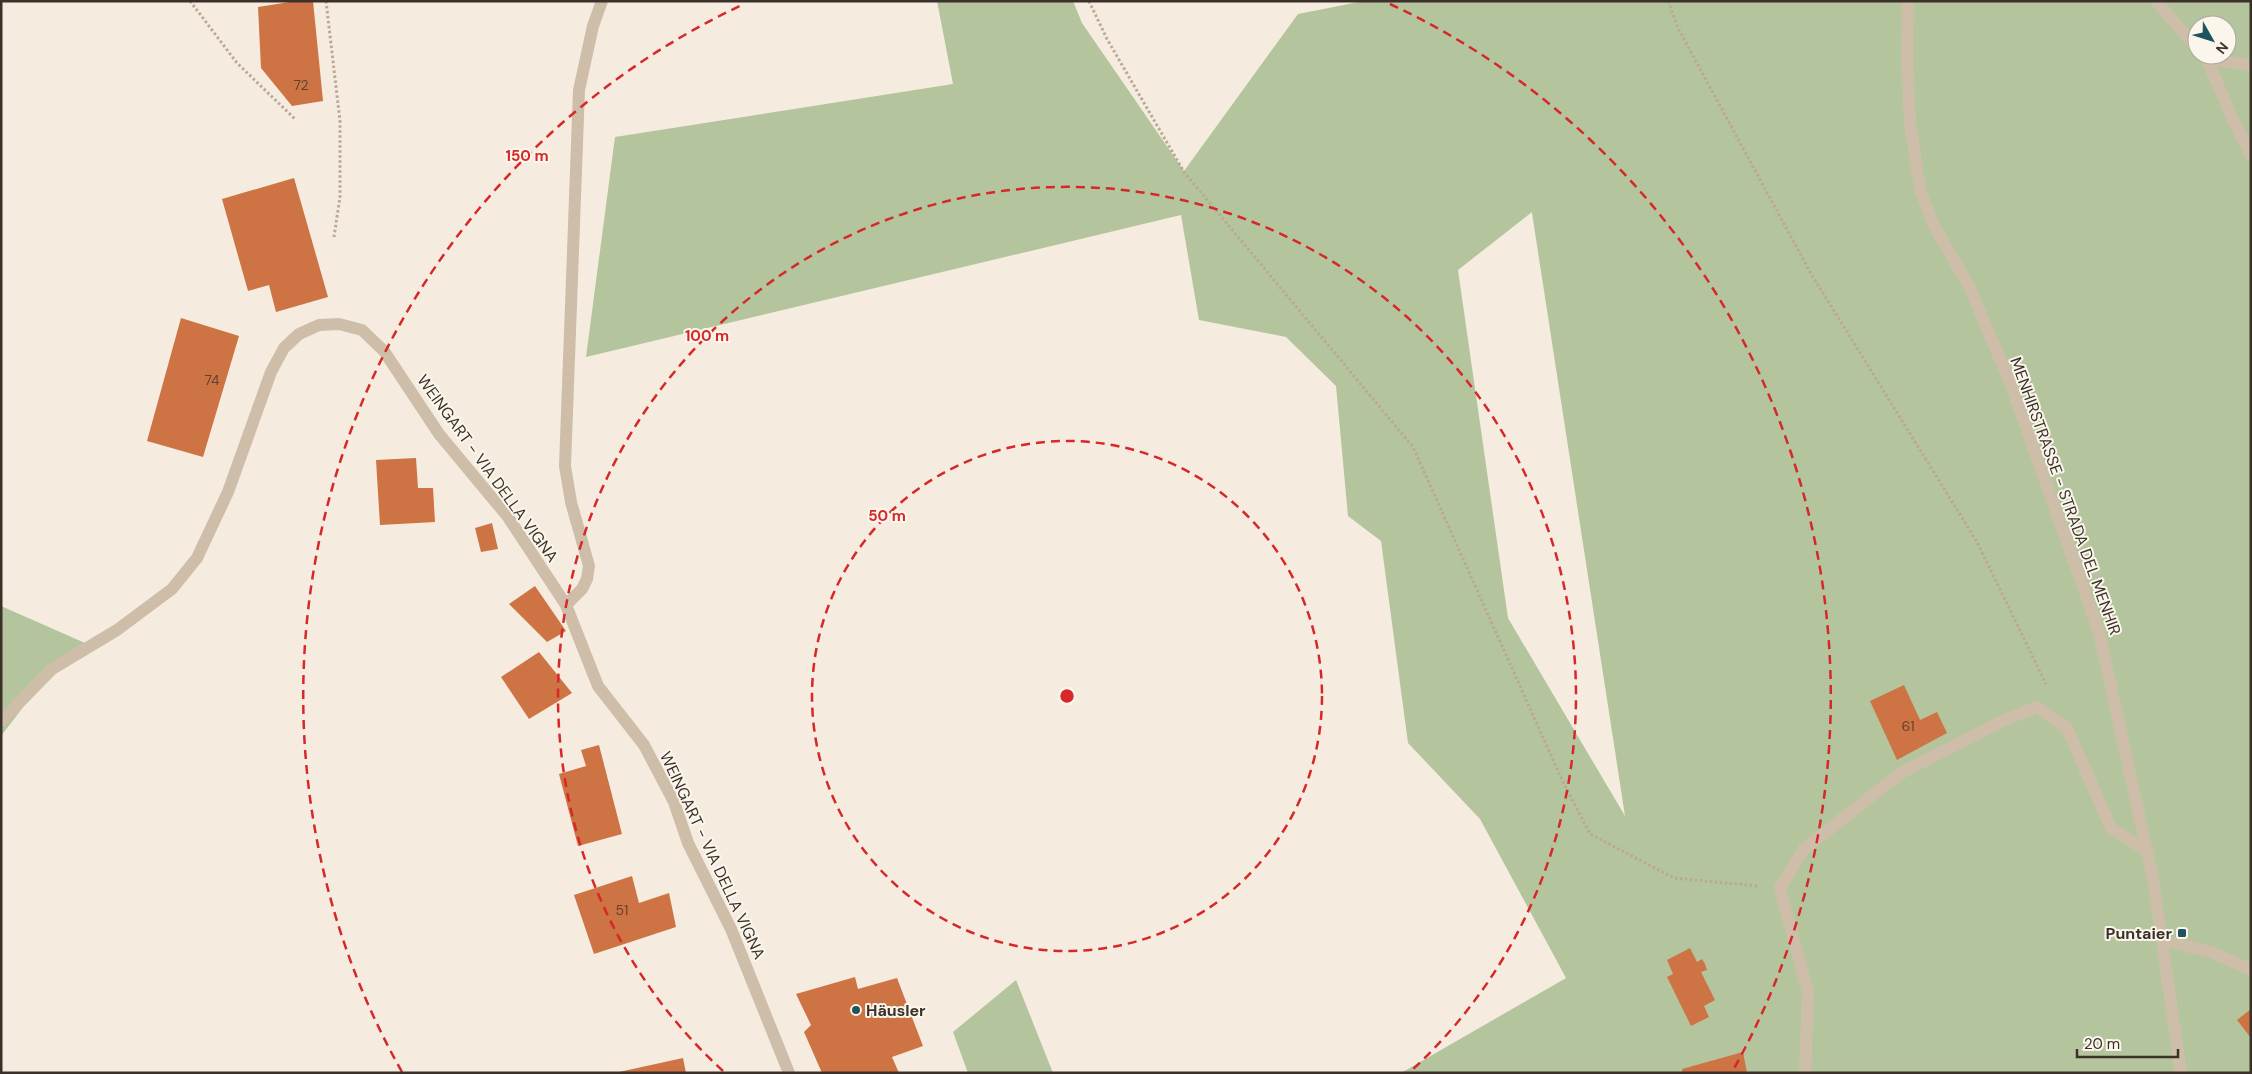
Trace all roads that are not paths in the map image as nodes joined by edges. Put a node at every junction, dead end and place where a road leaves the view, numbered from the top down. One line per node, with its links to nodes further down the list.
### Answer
1 (602, 1): 9 (street, WEINGART - VIA DELLA VIGNA)
2 (1908, 1): 11 (street, MENHIRSTRASSE - STRADA DEL MENHIR)
3 (2156, 1): 4 (street)
4 (2187, 37)
5 (2237, 63): 7 (street)
6 (2209, 65): 8 (street)
7 (2251, 65)
8 (2251, 155)
9 (566, 605): 10 (street, WEINGART - VIA DELLA VIGNA); 14 (street, WEINGART - VIA DELLA VIGNA)
10 (1, 721)
11 (2148, 852): 12 (street, MENHIRSTRASSE - STRADA DEL MENHIR); 15 (street)
12 (2162, 940): 13 (street); 16 (street, MENHIRSTRASSE - STRADA DEL MENHIR)
13 (2251, 970)
14 (789, 1073)
15 (1806, 1073)
16 (2181, 1073)

